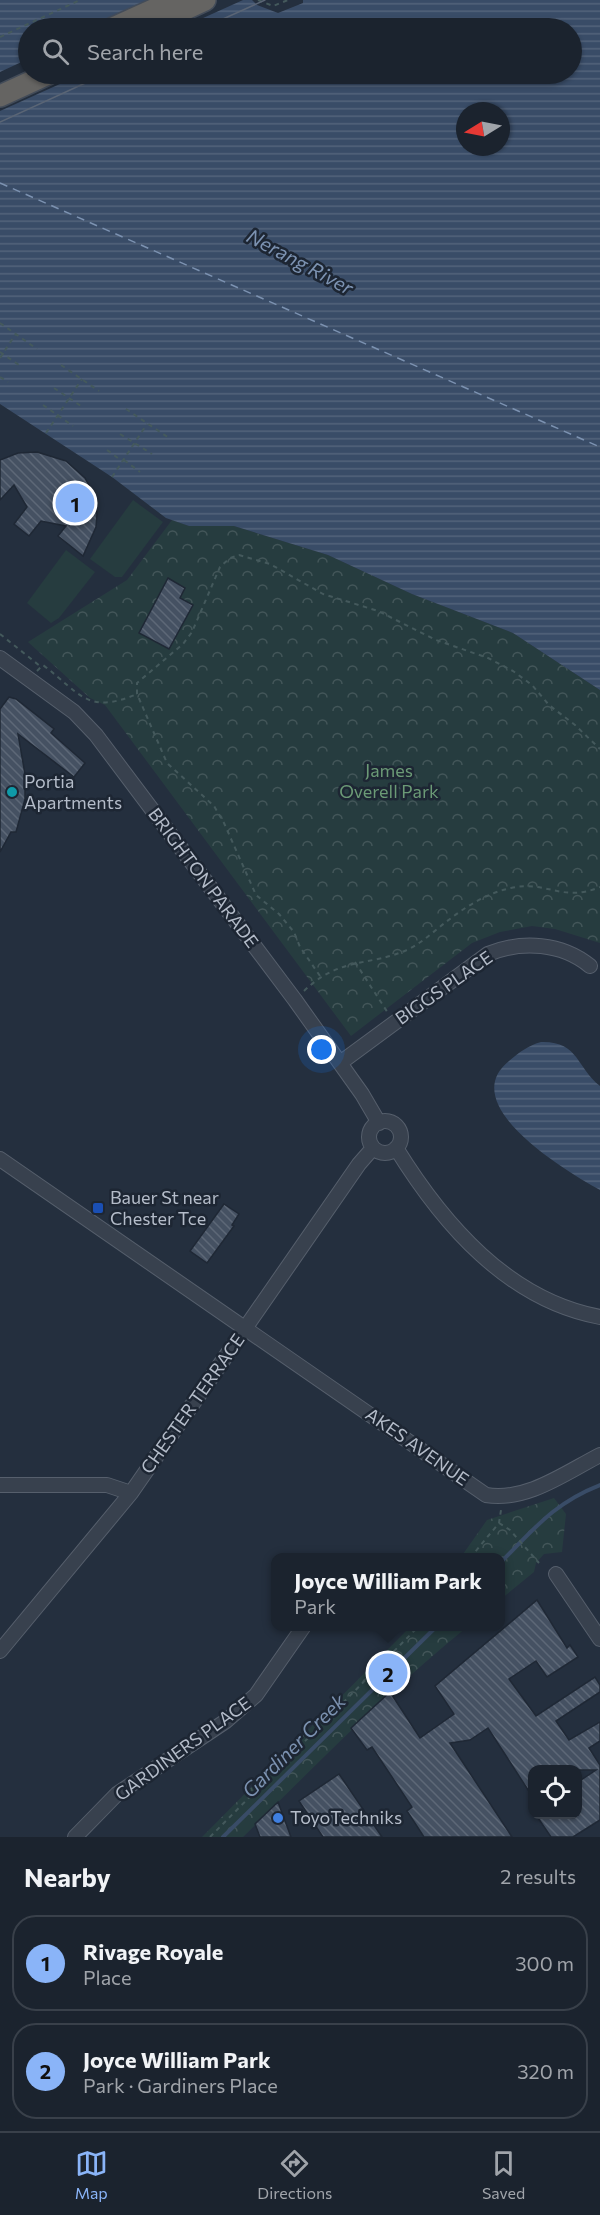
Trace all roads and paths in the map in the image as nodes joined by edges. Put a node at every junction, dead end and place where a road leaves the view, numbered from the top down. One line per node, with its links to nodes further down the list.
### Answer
1 (81, 0): 6 (path)
2 (175, 0): 7 (highway)
3 (205, 0): 8 (highway)
4 (258, 0): 5 (path)
5 (288, 0)
6 (43, 18)
7 (135, 18)
8 (166, 18)
9 (18, 30): 10 (path)
10 (0, 38)
11 (18, 73): 12 (highway)
12 (0, 81)
13 (26, 84): 14 (highway)
14 (0, 96)
15 (0, 323): 16 (path)
16 (16, 334): 17 (path); 19 (path)
17 (37, 350)
18 (0, 352): 20 (path)
19 (0, 358)
20 (19, 365)
21 (61, 365): 26 (path)
22 (0, 377): 24 (path)
23 (82, 379): 32 (path)
24 (8, 382)
25 (54, 388): 28 (path)
26 (99, 391)
27 (43, 405): 31 (path)
28 (84, 408)
29 (126, 409): 30 (path)
30 (147, 424): 34 (path); 37 (path)
31 (73, 426)
32 (46, 433)
33 (120, 434): 36 (path)
34 (169, 438)
35 (107, 450): 37 (path)
36 (152, 454)
37 (123, 460): 38 (path); 39 (path)
38 (140, 472)
39 (112, 477)
40 (0, 634): 42 (path)
41 (0, 657): 43 (street, BRIGHTON PARADE)
42 (41, 667): 43 (path); 44 (path)
43 (29, 679): 50 (street, BRIGHTON PARADE)
44 (137, 694): 45 (path); 49 (path)
45 (600, 749)
46 (600, 887): 47 (path)
47 (355, 962): 49 (path); 51 (path)
48 (590, 966): 51 (street, BIGGS PLACE)
49 (320, 976): 50 (path)
50 (295, 1000): 52 (street, BRIGHTON PARADE)
51 (394, 1022): 52 (street, BIGGS PLACE)
52 (340, 1064): 53 (street, BRIGHTON PARADE)
53 (379, 1123): 54 (street); 55 (street)
54 (373, 1148): 55 (street); 58 (street, CHESTER TERRACE)
55 (396, 1148): 57 (street)
56 (0, 1159): 58 (street, AKES AVENUE)
57 (600, 1317)
58 (245, 1329): 61 (street, CHESTER TERRACE); 62 (street, AKES AVENUE)
59 (600, 1455): 62 (street)
60 (0, 1485): 61 (street)
61 (131, 1493): 70 (street, CHESTER TERRACE)
62 (504, 1498): 63 (path)
63 (499, 1523): 64 (path); 65 (path)
64 (473, 1553)
65 (539, 1563)
66 (556, 1574): 69 (street)
67 (301, 1631): 71 (street, GARDINERS PLACE)
68 (414, 1631): 72 (path)
69 (600, 1639)
70 (0, 1651)
71 (75, 1837)
72 (210, 1837)

